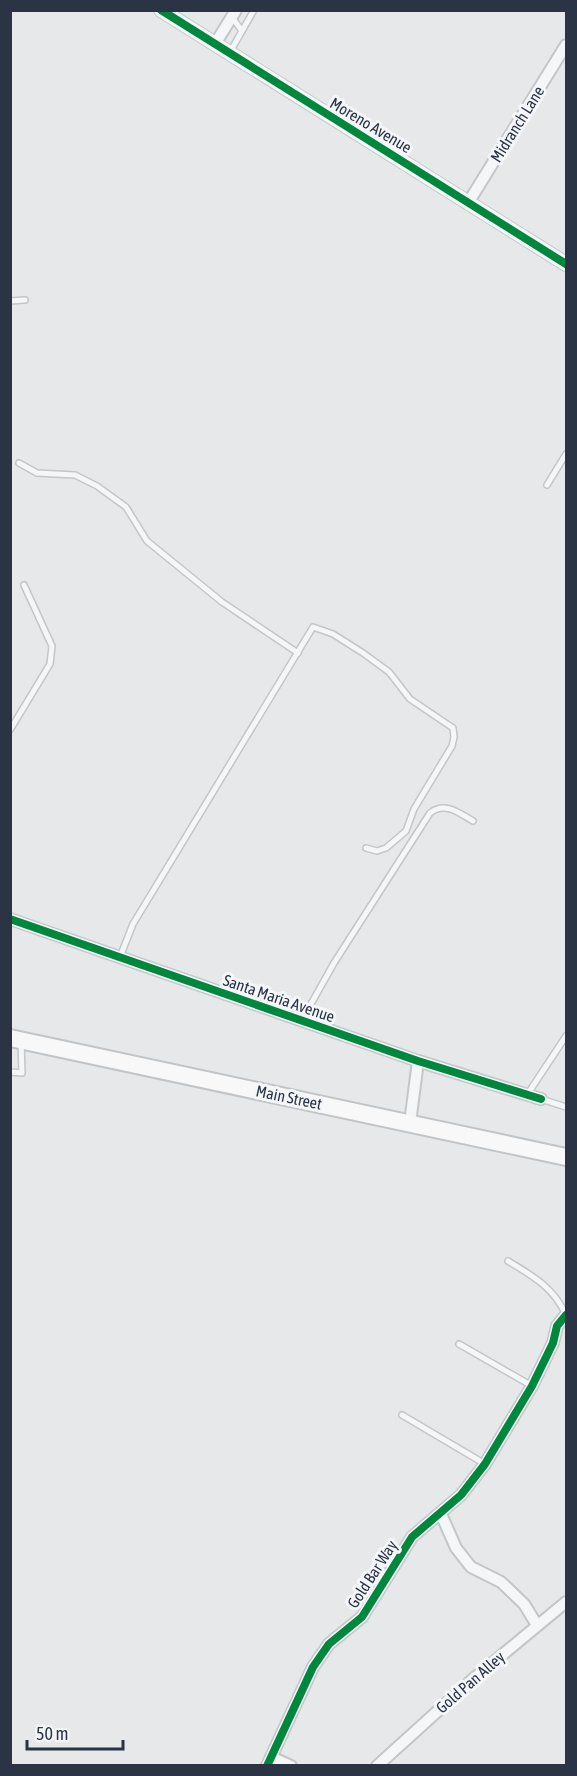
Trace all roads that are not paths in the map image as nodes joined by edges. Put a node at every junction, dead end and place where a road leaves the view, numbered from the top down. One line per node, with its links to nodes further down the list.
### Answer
1 (161, 10): 5 (street, Moreno Avenue)
2 (254, 10): 4 (lane)
3 (234, 14): 4 (lane); 5 (street)
4 (242, 31): 7 (lane)
5 (215, 44): 7 (street, Moreno Avenue)
6 (567, 45): 8 (street, Midranch Lane)
7 (230, 54): 8 (street, Moreno Avenue)
8 (468, 203): 9 (street, Moreno Avenue)
9 (567, 264)
10 (25, 300): 11 (lane)
11 (10, 301)
12 (567, 454): 14 (lane)
13 (19, 463): 16 (lane)
14 (547, 485)
15 (24, 585): 17 (lane)
16 (298, 653): 19 (lane); 21 (lane)
17 (10, 730)
18 (473, 821): 22 (lane)
19 (366, 848)
20 (10, 919): 21 (street, Santa Maria Avenue)
21 (120, 957): 22 (street, Santa Maria Avenue)
22 (302, 1020): 25 (street, Santa Maria Avenue)
23 (567, 1036): 27 (lane)
24 (16, 1039): 26 (lane); 30 (main road, Main Street)
25 (418, 1061): 27 (street, Santa Maria Avenue); 30 (street)
26 (10, 1072)
27 (527, 1095): 28 (street, Santa Maria Avenue)
28 (541, 1099): 29 (lane, Santa Maria Avenue)
29 (567, 1107)
30 (410, 1123): 31 (main road, Main Street)
31 (567, 1157)
32 (508, 1261): 33 (lane)
33 (566, 1316): 35 (street, Gold Bar Way)
34 (459, 1344): 35 (lane)
35 (532, 1386): 37 (street, Gold Bar Way)
36 (402, 1415): 37 (lane)
37 (485, 1464): 38 (street, Gold Bar Way)
38 (441, 1514): 40 (street); 41 (street, Gold Bar Way)
39 (567, 1602): 40 (street, Gold Pan Alley)
40 (537, 1625): 43 (street, Gold Pan Alley)
41 (269, 1761): 42 (street)
42 (291, 1766)
43 (377, 1766)

